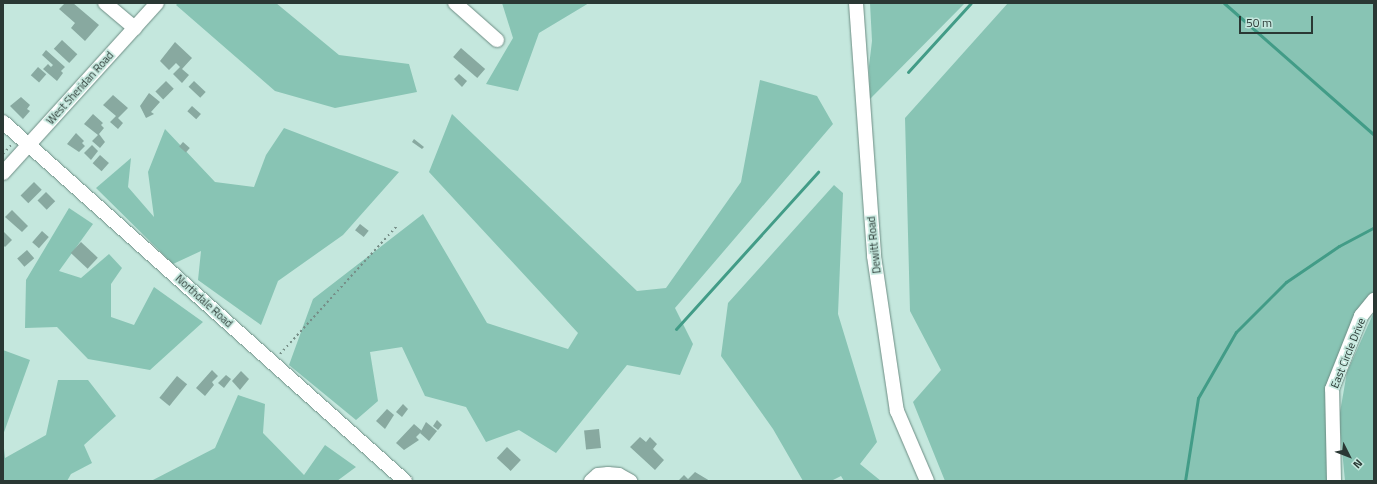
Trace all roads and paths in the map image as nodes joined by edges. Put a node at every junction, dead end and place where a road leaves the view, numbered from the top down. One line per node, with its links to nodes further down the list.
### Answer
1 (105, 3): 5 (street)
2 (157, 3): 5 (street, West Sheridan Road)
3 (454, 3): 6 (street)
4 (856, 3): 16 (street, Dewitt Road)
5 (135, 28): 8 (street, West Sheridan Road)
6 (498, 40)
7 (3, 122): 8 (street, Northdale Road)
8 (29, 145): 9 (street, West Sheridan Road); 12 (street, Northdale Road)
9 (3, 173)
10 (397, 226): 12 (path)
11 (1374, 300): 17 (street, East Circle Drive)
12 (272, 362): 13 (street, Northdale Road)
13 (405, 481)
14 (591, 481): 15 (street)
15 (630, 481)
16 (926, 481)
17 (1334, 481)

